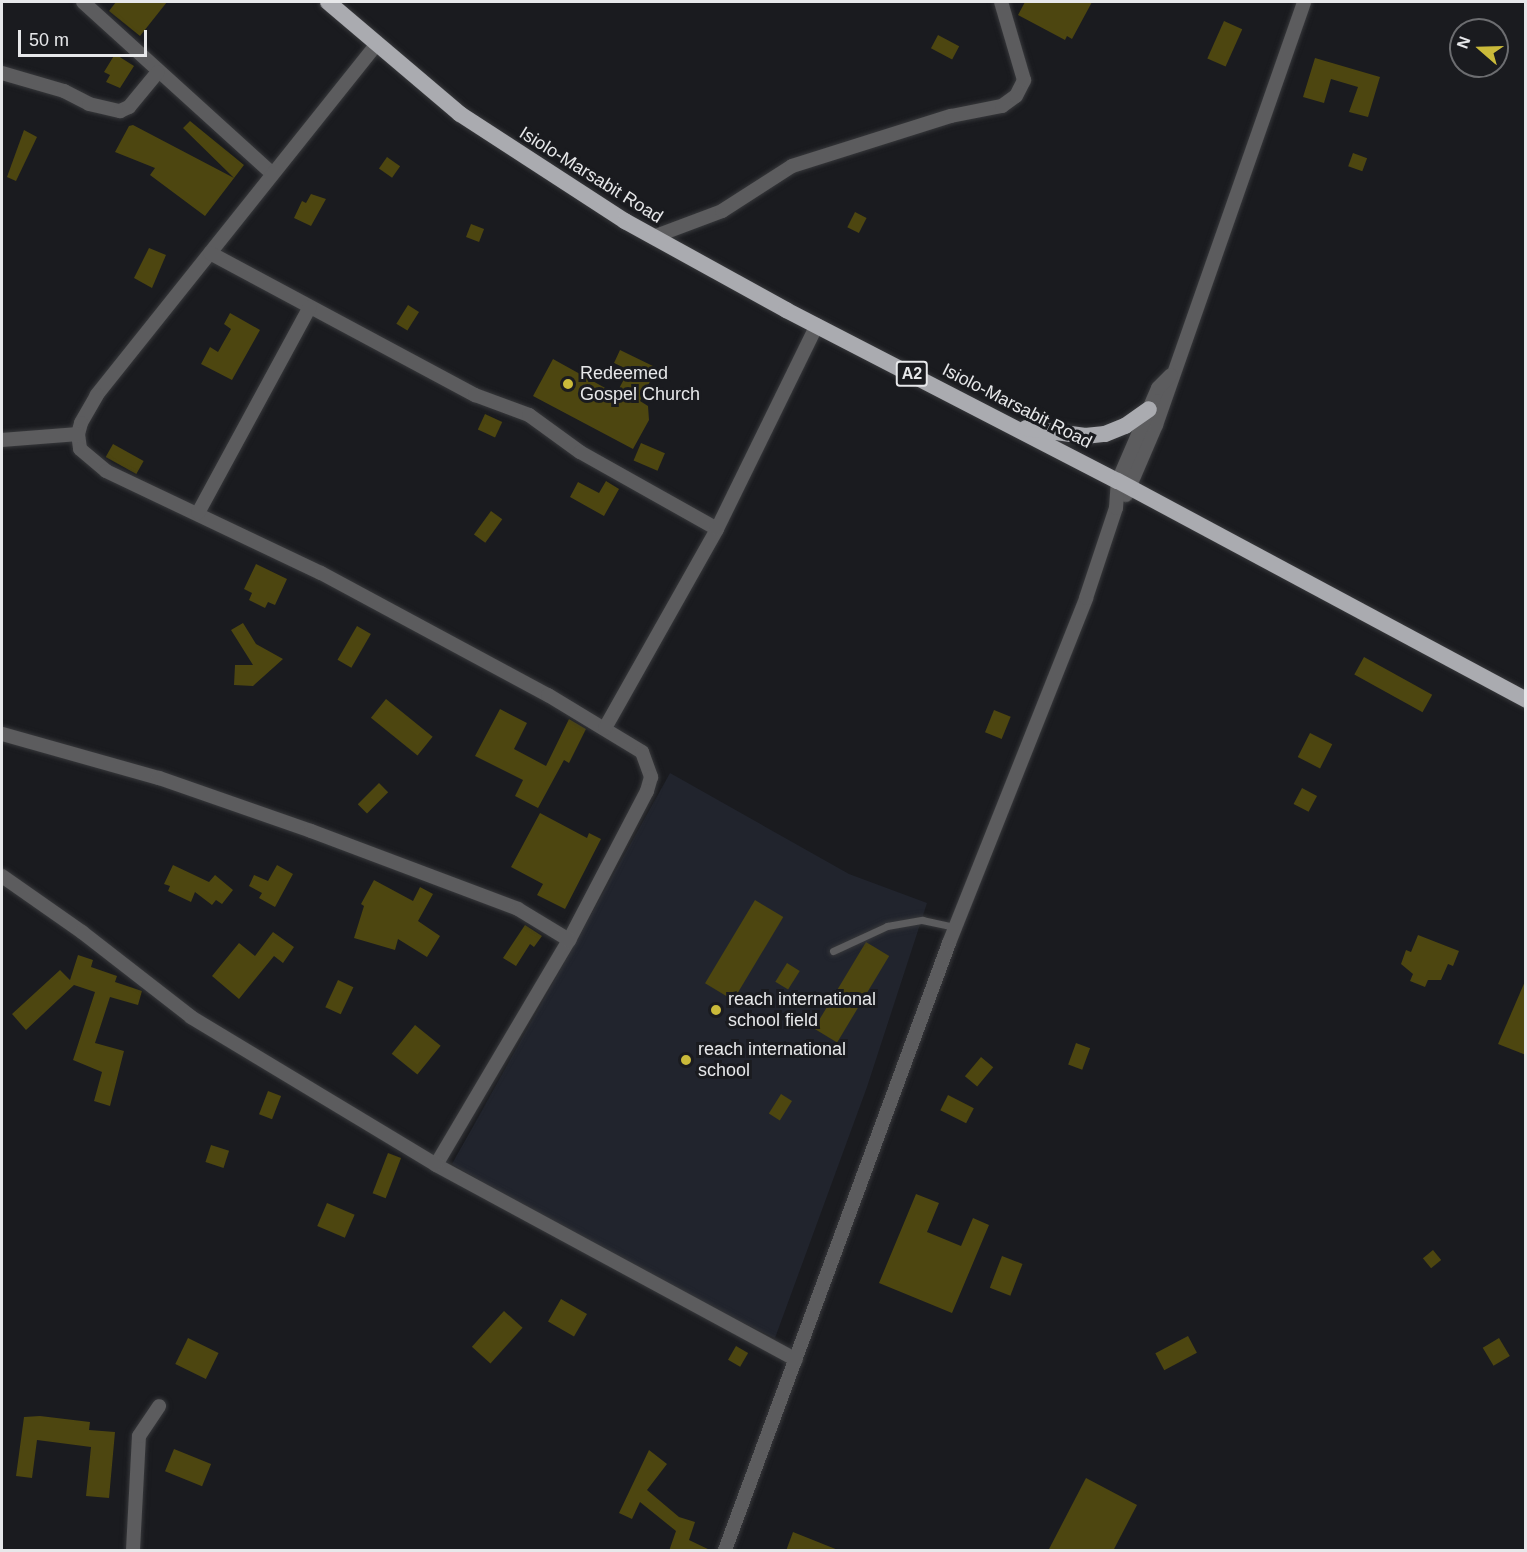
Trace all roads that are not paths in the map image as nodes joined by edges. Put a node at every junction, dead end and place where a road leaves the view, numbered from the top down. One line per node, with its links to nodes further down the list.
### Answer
1 (83, 2): 6 (street)
2 (328, 2): 5 (highway, Isiolo-Marsabit Road / A2)
3 (1001, 2): 9 (street)
4 (1304, 2): 13 (street)
5 (375, 45): 8 (street); 9 (highway, Isiolo-Marsabit Road / A2)
6 (158, 72): 7 (street); 8 (street)
7 (3, 78)
8 (273, 174): 10 (street)
9 (653, 237): 12 (highway, Isiolo-Marsabit Road / A2)
10 (210, 253): 11 (street); 16 (street)
11 (310, 307): 19 (street); 20 (street)
12 (817, 325): 15 (highway, Isiolo-Marsabit Road / A2); 20 (street)
13 (1171, 375): 14 (street); 18 (street)
14 (1149, 409): 15 (highway); 18 (street)
15 (1016, 427): 18 (highway, Isiolo-Marsabit Road / A2)
16 (78, 434): 17 (street); 19 (street)
17 (2, 440)
18 (1125, 484): 21 (highway, Isiolo-Marsabit Road / A2); 26 (street)
19 (198, 513): 23 (street)
20 (717, 529): 23 (street)
21 (1526, 700)
22 (2, 721): 24 (street)
23 (605, 728): 27 (street)
24 (3, 735): 27 (street)
25 (2, 876): 29 (street)
26 (955, 927): 28 (lane); 30 (street)
27 (569, 940): 29 (street)
28 (833, 951)
29 (436, 1165): 30 (street)
30 (796, 1360): 33 (street)
31 (159, 1406): 32 (street)
32 (133, 1551)
33 (724, 1551)

